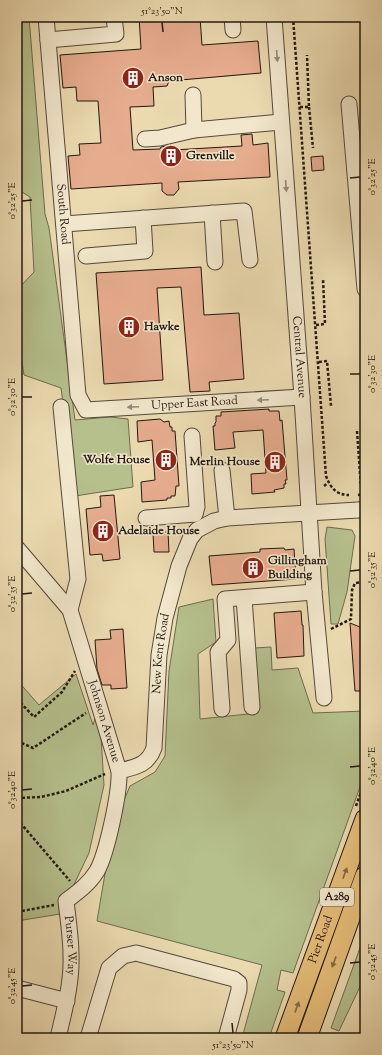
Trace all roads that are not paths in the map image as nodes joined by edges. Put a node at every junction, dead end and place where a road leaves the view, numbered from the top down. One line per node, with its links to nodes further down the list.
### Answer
1 (46, 17): 4 (street, South Road)
2 (114, 17): 4 (street)
3 (274, 17): 7 (street, Central Avenue, one-way to 7)
4 (48, 40): 12 (street, South Road)
5 (193, 95): 8 (street)
6 (349, 104): 16 (street)
7 (281, 122): 8 (street); 17 (street, Central Avenue, one-way to 17)
8 (194, 130): 9 (street)
9 (145, 139)
10 (212, 213): 11 (street); 14 (street); 15 (street)
11 (143, 218): 12 (street); 13 (street)
12 (64, 224): 19 (street, South Road)
13 (86, 256)
14 (250, 260)
15 (215, 262)
16 (365, 290)
17 (302, 398): 19 (street, Upper East Road, one-way to 19); 23 (street, Central Avenue)
18 (61, 407): 30 (street)
19 (86, 410)
20 (192, 436): 26 (street)
21 (222, 470): 25 (street)
22 (362, 510): 23 (street, New Kent Road)
23 (308, 513): 25 (street, New Kent Road); 28 (street, Central Avenue)
24 (146, 518): 26 (street, New Kent Road)
25 (227, 518): 26 (street, New Kent Road)
26 (200, 519): 34 (street, New Kent Road)
27 (17, 548): 30 (street, Johnson Avenue)
28 (314, 592): 29 (street); 31 (street, Central Avenue)
29 (244, 598): 32 (street); 33 (street)
30 (70, 610): 34 (street, Johnson Avenue)
31 (324, 698)
32 (252, 707)
33 (222, 709)
34 (120, 771): 37 (street, Johnson Avenue)
35 (365, 819): 43 (main road, Pier Road / A289, one-way to 35)
36 (365, 876): 44 (main road, Pier Road / A289, one-way to 44)
37 (62, 902): 39 (street, Purser Way)
38 (17, 988): 39 (street)
39 (67, 1001): 40 (street, Purser Way)
40 (58, 1038)
41 (88, 1038): 42 (street)
42 (226, 1038)
43 (285, 1038)
44 (307, 1038)

